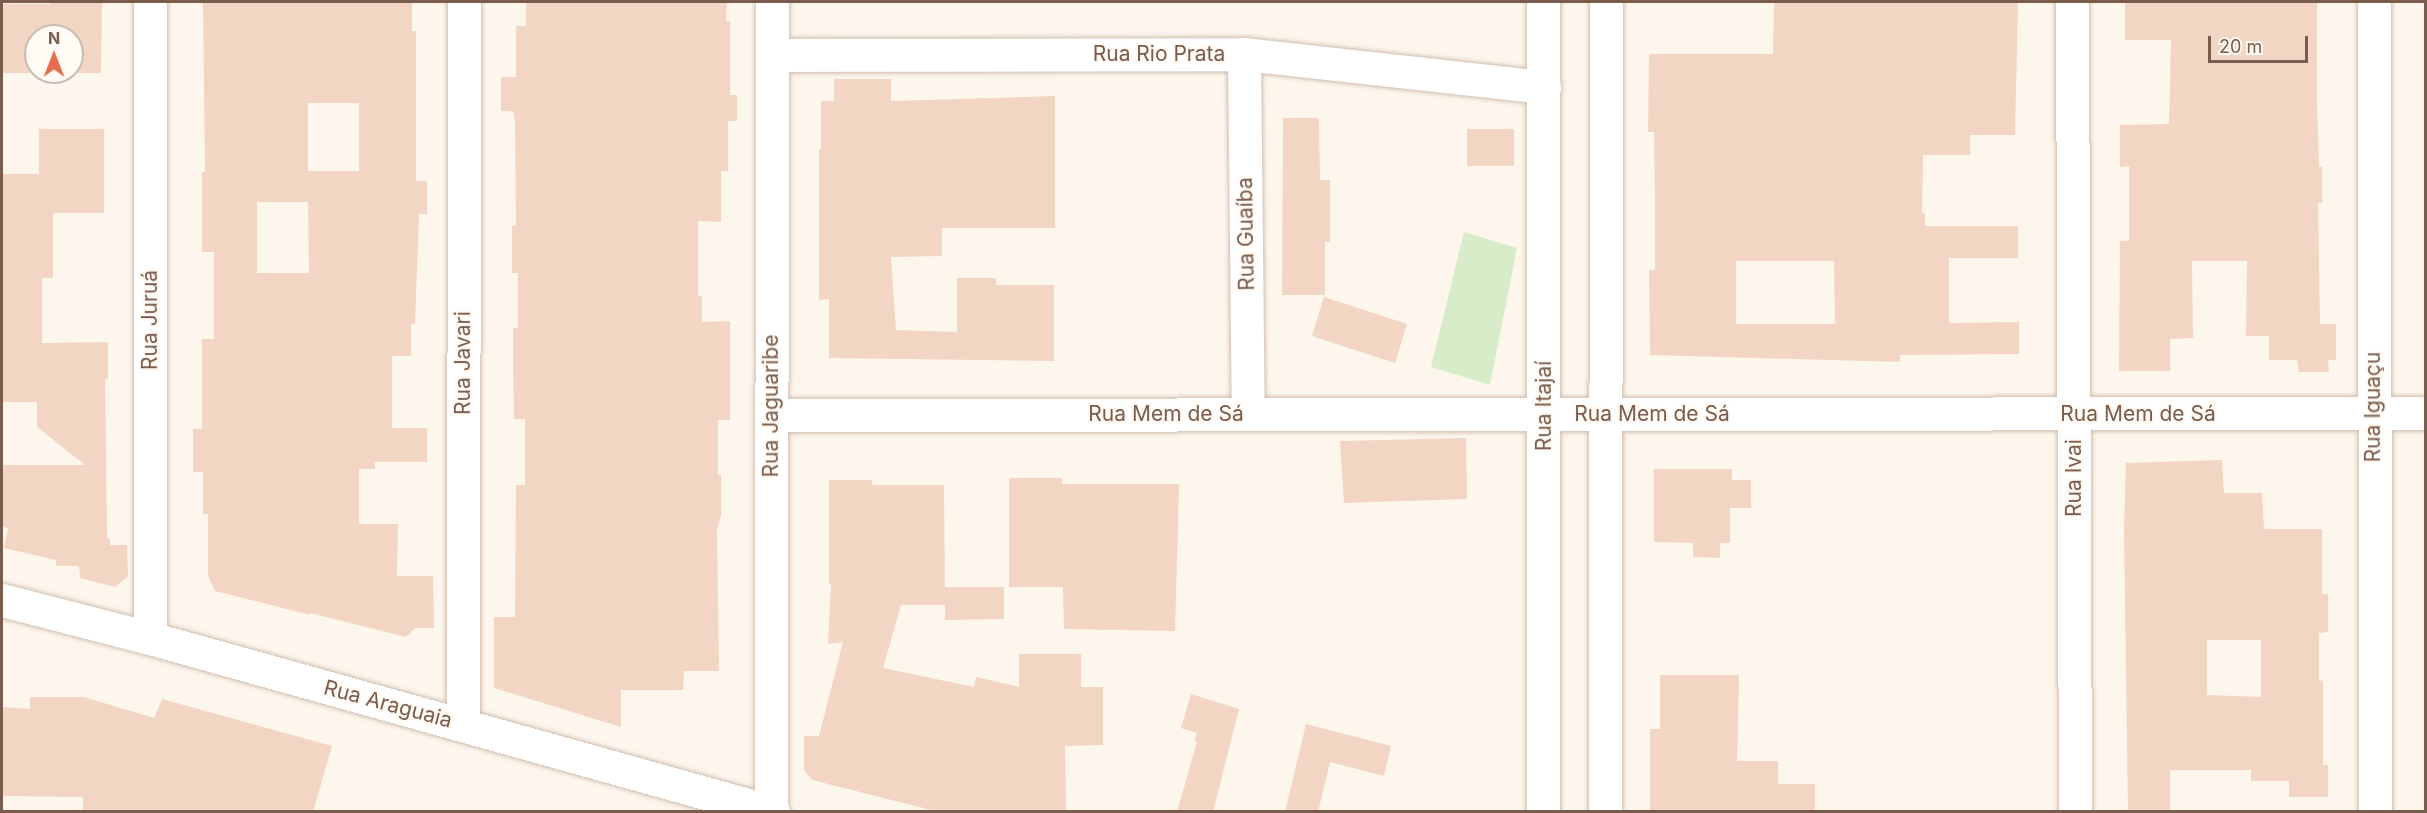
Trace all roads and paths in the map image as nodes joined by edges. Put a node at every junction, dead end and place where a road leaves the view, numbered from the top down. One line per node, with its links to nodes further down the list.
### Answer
1 (150, 2): 19 (street, Rua Juruá)
2 (464, 2): 20 (street, Rua Javari)
3 (772, 2): 9 (street, Rua Jaguaribe)
4 (1543, 2): 10 (street, Rua Itajaí)
5 (1606, 2): 15 (street)
6 (2072, 2): 16 (street, Rua Ivai)
7 (2374, 2): 12 (street, Rua Iguaçu)
8 (1244, 54): 9 (street, Rua Rio Prata); 10 (street, Rua Rio Prata); 11 (street, Rua Guaíba)
9 (772, 55): 17 (street, Rua Jaguaribe)
10 (1544, 87): 14 (street, Rua Itajaí)
11 (1248, 413): 14 (street, Rua Mem de Sá); 17 (street, Rua Mem de Sá)
12 (2373, 413): 13 (street, Rua Mem de Sá); 16 (street, Rua Mem de Sá); 25 (street, Rua Iguaçu)
13 (2426, 413)
14 (1544, 414): 15 (street, Rua Mem de Sá); 22 (street, Rua Itajaí)
15 (1605, 414): 16 (street, Rua Mem de Sá); 23 (street)
16 (2074, 414): 24 (street, Rua Ivai)
17 (771, 415): 21 (street, Rua Jaguaribe)
18 (2, 600): 19 (street, Rua Araguaia)
19 (150, 638): 20 (street, Rua Araguaia)
20 (463, 724): 21 (street, Rua Araguaia)
21 (772, 811)
22 (1543, 812)
23 (1605, 812)
24 (2075, 812)
25 (2375, 812)

